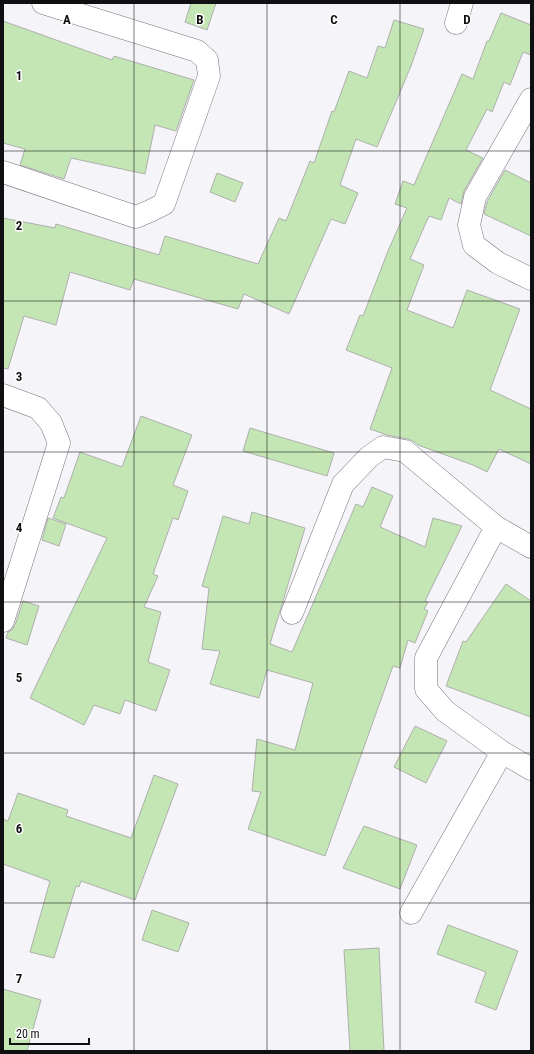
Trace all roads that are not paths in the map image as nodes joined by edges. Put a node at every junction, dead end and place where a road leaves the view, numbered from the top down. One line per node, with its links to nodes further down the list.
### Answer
1 (43, 3): 3 (street)
2 (531, 99): 4 (street)
3 (3, 172)
4 (531, 279)
5 (3, 395): 9 (street)
6 (496, 527): 7 (street); 8 (street); 10 (street)
7 (531, 547)
8 (292, 613)
9 (3, 620)
10 (502, 752): 11 (street); 12 (street)
11 (531, 769)
12 (411, 913)

